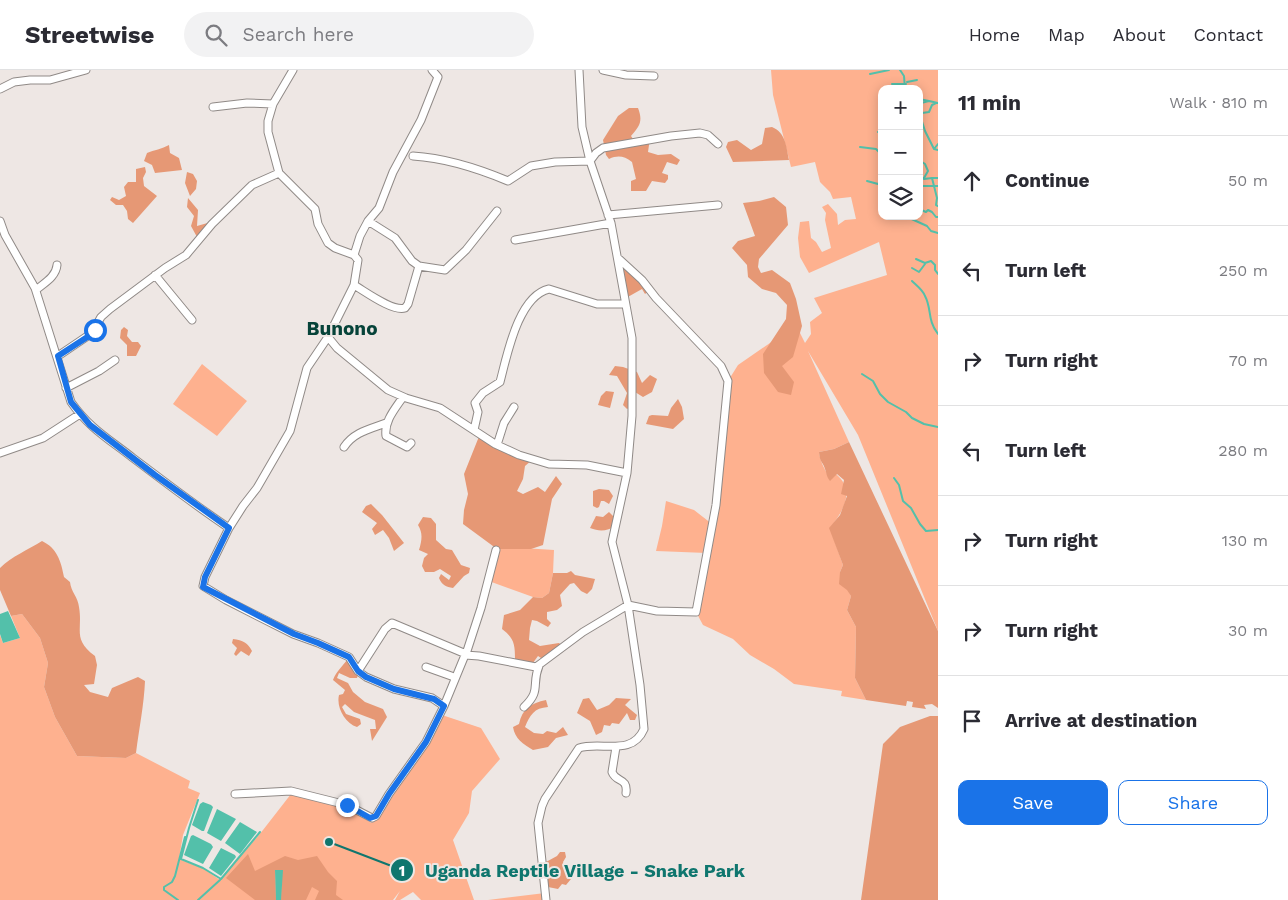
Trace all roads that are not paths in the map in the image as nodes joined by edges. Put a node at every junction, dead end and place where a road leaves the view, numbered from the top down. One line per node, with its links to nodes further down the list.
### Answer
1 (86, 70): 7 (street)
2 (293, 70): 8 (street)
3 (432, 70): 18 (street)
4 (579, 70): 12 (street)
5 (602, 70): 6 (street)
6 (654, 76)
7 (0, 89)
8 (273, 104): 9 (street); 13 (street)
9 (213, 107)
10 (718, 144): 12 (street)
11 (413, 156): 12 (street)
12 (590, 161): 16 (street)
13 (278, 173): 22 (street); 26 (street)
14 (718, 205): 16 (street)
15 (497, 211): 25 (street)
16 (608, 215): 19 (street)
17 (0, 221): 20 (street)
18 (368, 221): 22 (street); 25 (street)
19 (611, 223): 21 (street); 23 (street)
20 (2, 232): 28 (street)
21 (515, 240)
22 (354, 255): 27 (street)
23 (618, 258): 29 (street); 47 (street)
24 (57, 265): 28 (street)
25 (419, 266): 27 (street)
26 (155, 275): 30 (street); 32 (street)
27 (354, 285): 31 (street)
28 (36, 290): 32 (street)
29 (625, 304): 39 (street); 44 (street)
30 (192, 320)
31 (328, 337): 35 (street); 45 (street)
32 (58, 356): 34 (street)
33 (114, 360): 34 (street)
34 (66, 388): 37 (street)
35 (402, 397): 38 (street); 39 (street)
36 (514, 407): 41 (street)
37 (80, 414): 43 (street); 45 (street)
38 (386, 424): 40 (street); 42 (street)
39 (474, 430): 41 (street)
40 (411, 443)
41 (497, 445): 44 (street)
42 (344, 447)
43 (0, 453)
44 (626, 473): 47 (street)
45 (229, 528): 51 (street)
46 (496, 550): 48 (street)
47 (628, 605): 49 (street); 55 (street)
48 (466, 654): 49 (street); 51 (street); 52 (street)
49 (539, 666): 54 (street)
50 (426, 667): 52 (street)
51 (358, 671): 53 (street)
52 (454, 678): 53 (street)
53 (444, 706): 57 (street)
54 (524, 707)
55 (616, 747): 56 (street); 58 (street)
56 (626, 793)
57 (235, 794)
58 (546, 900)

